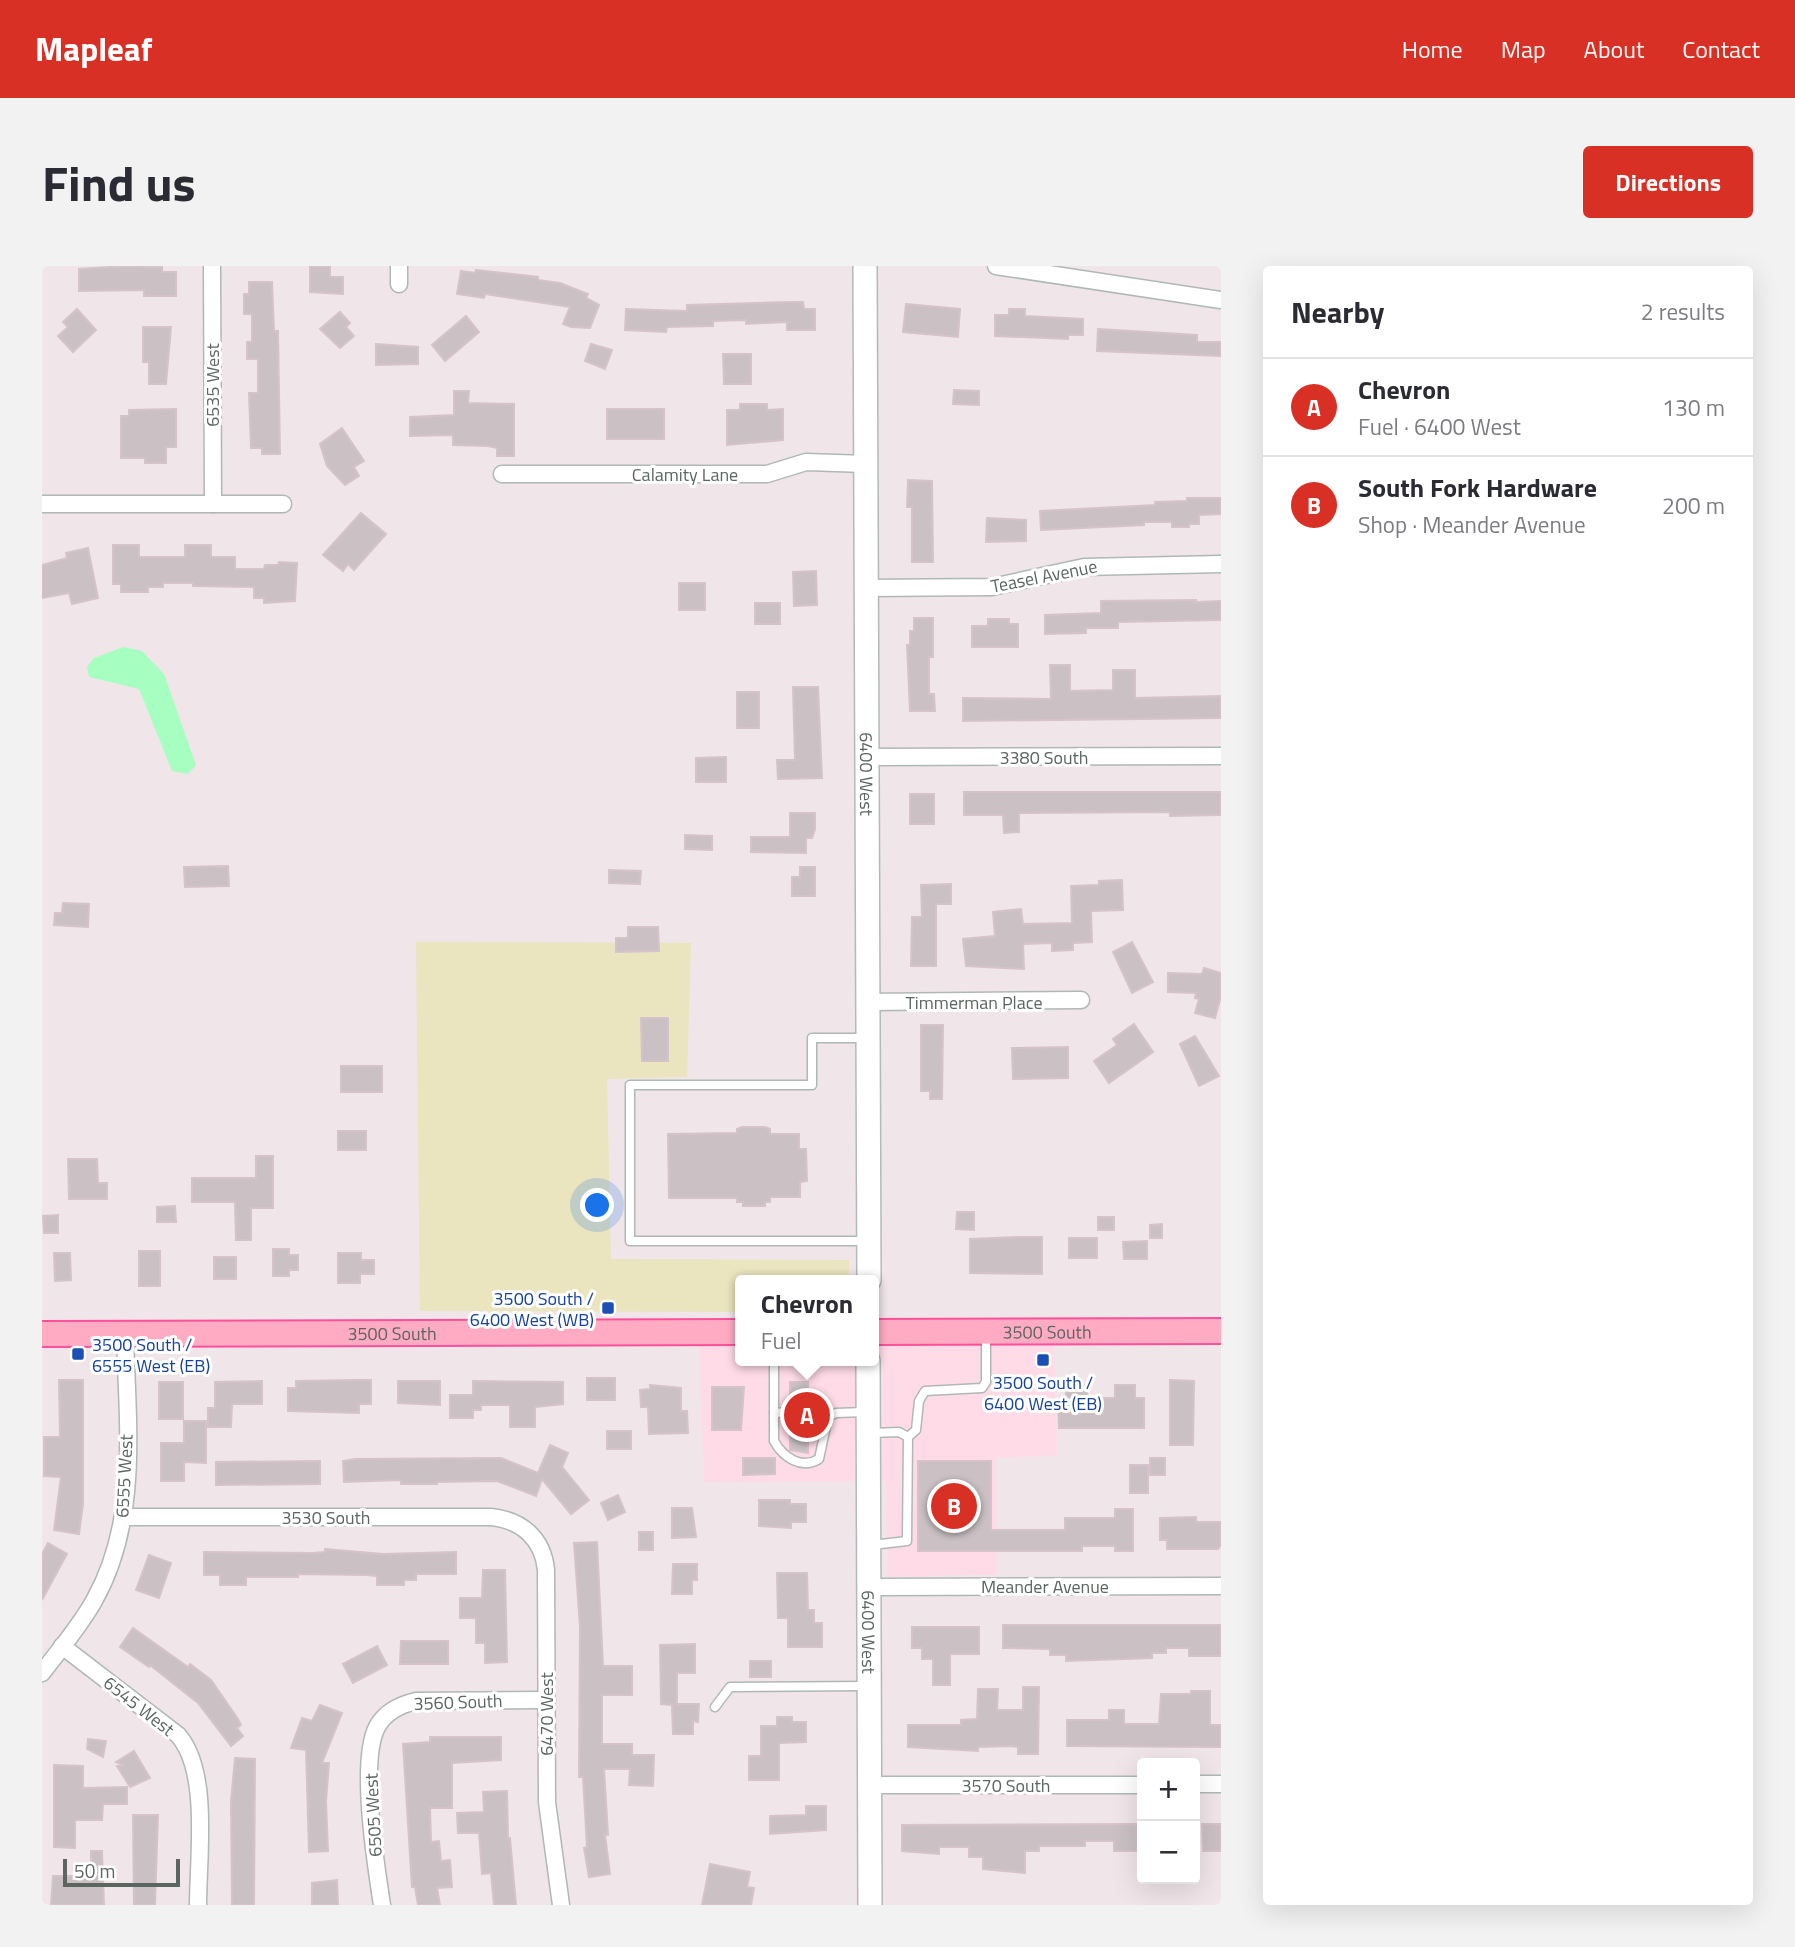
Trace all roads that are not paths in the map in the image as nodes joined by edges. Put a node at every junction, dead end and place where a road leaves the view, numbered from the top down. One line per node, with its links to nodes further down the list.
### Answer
1 (212, 266): 11 (street, 6535 West)
2 (399, 266): 6 (street)
3 (865, 266): 8 (street, 6400 West)
4 (996, 266): 5 (street)
5 (1058, 271): 7 (street)
6 (399, 284)
7 (1221, 300)
8 (866, 464): 9 (street, Calamity Lane); 14 (street, 6400 West)
9 (502, 474)
10 (42, 504): 11 (street)
11 (213, 504): 12 (street)
12 (283, 504)
13 (1221, 564): 14 (street, Teasel Avenue)
14 (866, 588): 16 (street, 6400 West)
15 (1221, 756): 16 (street, 3380 South)
16 (867, 757): 18 (street, 6400 West)
17 (1081, 1000): 18 (street, Timmerman Place)
18 (868, 1002): 19 (street, 6400 West)
19 (868, 1038): 20 (street, 6400 West); 20 (lane)
20 (869, 1241): 21 (street, 6400 West)
21 (869, 1275)
22 (43, 1331): 27 (main road, 3500 South)
23 (986, 1331): 24 (main road, 3500 South); 26 (main road, 3500 South); 35 (lane)
24 (1221, 1331)
25 (735, 1332): 27 (main road, 3500 South)
26 (879, 1332)
27 (125, 1334): 36 (street, 6555 West)
28 (774, 1366): 32 (lane)
29 (869, 1366): 34 (street, 6400 West)
30 (790, 1412): 32 (lane)
31 (807, 1412): 33 (lane)
32 (774, 1413): 33 (lane)
33 (828, 1417): 34 (lane)
34 (870, 1422): 35 (lane); 38 (street, 6400 West)
35 (908, 1437): 38 (lane)
36 (124, 1517): 37 (street, 3530 South); 41 (street, 6555 West)
37 (525, 1528): 44 (street, 6470 West)
38 (869, 1545): 40 (street, 6400 West)
39 (1221, 1586): 40 (street, Meander Avenue)
40 (869, 1587): 43 (street, 6400 West)
41 (62, 1646): 42 (street, 6555 West); 51 (street, 6545 West)
42 (42, 1673)
43 (870, 1686): 45 (lane); 49 (street, 6400 West)
44 (547, 1700): 46 (street, 3560 South); 53 (street, 6470 West)
45 (715, 1707)
46 (378, 1725): 52 (street, 6505 West)
47 (1200, 1784): 48 (street)
48 (1221, 1784)
49 (870, 1785): 50 (street, 3570 South); 54 (street, 6400 West)
50 (1137, 1785)
51 (198, 1905)
52 (382, 1905)
53 (561, 1905)
54 (870, 1905)

